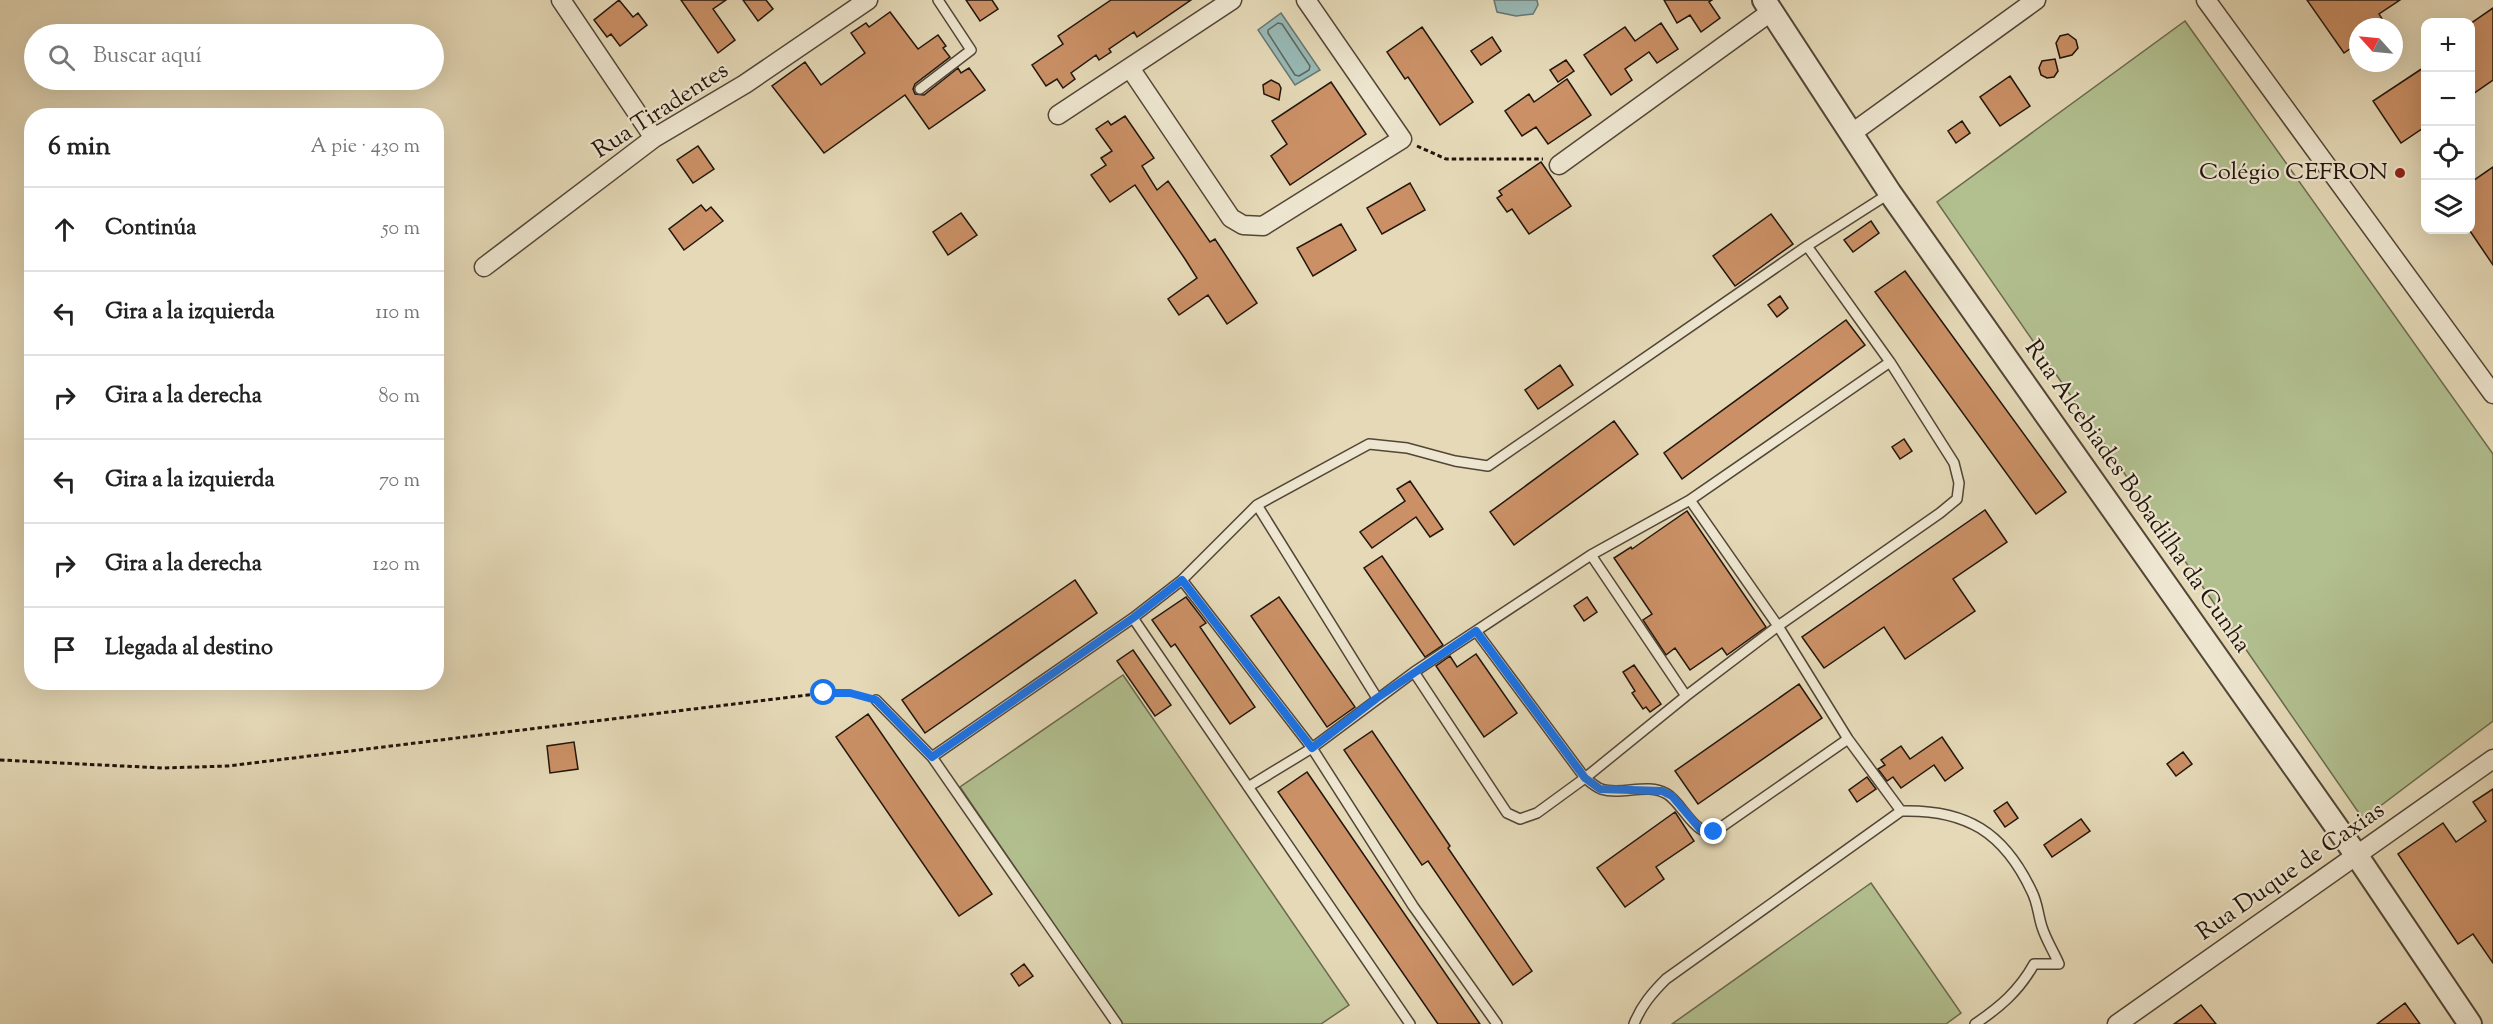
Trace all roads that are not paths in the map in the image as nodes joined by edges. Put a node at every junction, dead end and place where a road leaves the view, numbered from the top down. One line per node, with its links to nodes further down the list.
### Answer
1 (561, 0): 13 (street)
2 (868, 0): 13 (street, Rua Tiradentes)
3 (938, 0): 10 (lane)
4 (1232, 0): 9 (street)
5 (1306, 0): 9 (street)
6 (2036, 0): 12 (street)
7 (2206, 0): 19 (street)
8 (1768, 6): 12 (street, Rua Alcebiades Bobadilha da Cunha); 14 (street)
9 (1130, 68): 11 (street)
10 (920, 89)
11 (1058, 115)
12 (1852, 133): 15 (street, Rua Alcebiades Bobadilha da Cunha)
13 (654, 138): 17 (street, Rua Tiradentes)
14 (1559, 165)
15 (1890, 193): 16 (lane); 38 (street, Rua Alcebiades Bobadilha da Cunha)
16 (1807, 246): 18 (lane); 21 (lane)
17 (484, 267)
18 (1890, 362): 20 (lane); 25 (lane)
19 (2493, 394)
20 (1690, 500): 22 (lane); 25 (lane)
21 (1257, 505): 23 (lane); 29 (lane)
22 (1591, 555): 26 (lane); 28 (lane)
23 (1182, 580): 24 (lane); 32 (lane)
24 (1133, 618): 33 (lane); 36 (lane)
25 (1778, 626): 28 (lane); 31 (lane)
26 (1476, 631): 27 (lane); 35 (lane)
27 (1414, 672): 29 (lane); 35 (lane)
28 (1686, 696): 35 (lane)
29 (1377, 698): 32 (lane)
30 (876, 700): 33 (lane)
31 (1848, 739): 35 (lane); 37 (lane)
32 (1312, 748): 36 (lane); 41 (lane)
33 (932, 757): 39 (lane)
34 (2493, 759): 38 (street, Rua Duque de Caxias)
35 (1585, 778)
36 (1248, 787): 40 (lane)
37 (1901, 811): 42 (lane); 43 (lane)
38 (2357, 856): 44 (street, Rua Duque de Caxias); 45 (street, Rua Alcebiades Bobadilha da Cunha)
39 (1116, 1024)
40 (1410, 1024)
41 (1497, 1024)
42 (1634, 1024)
43 (1975, 1024)
44 (2117, 1024)
45 (2470, 1024)

